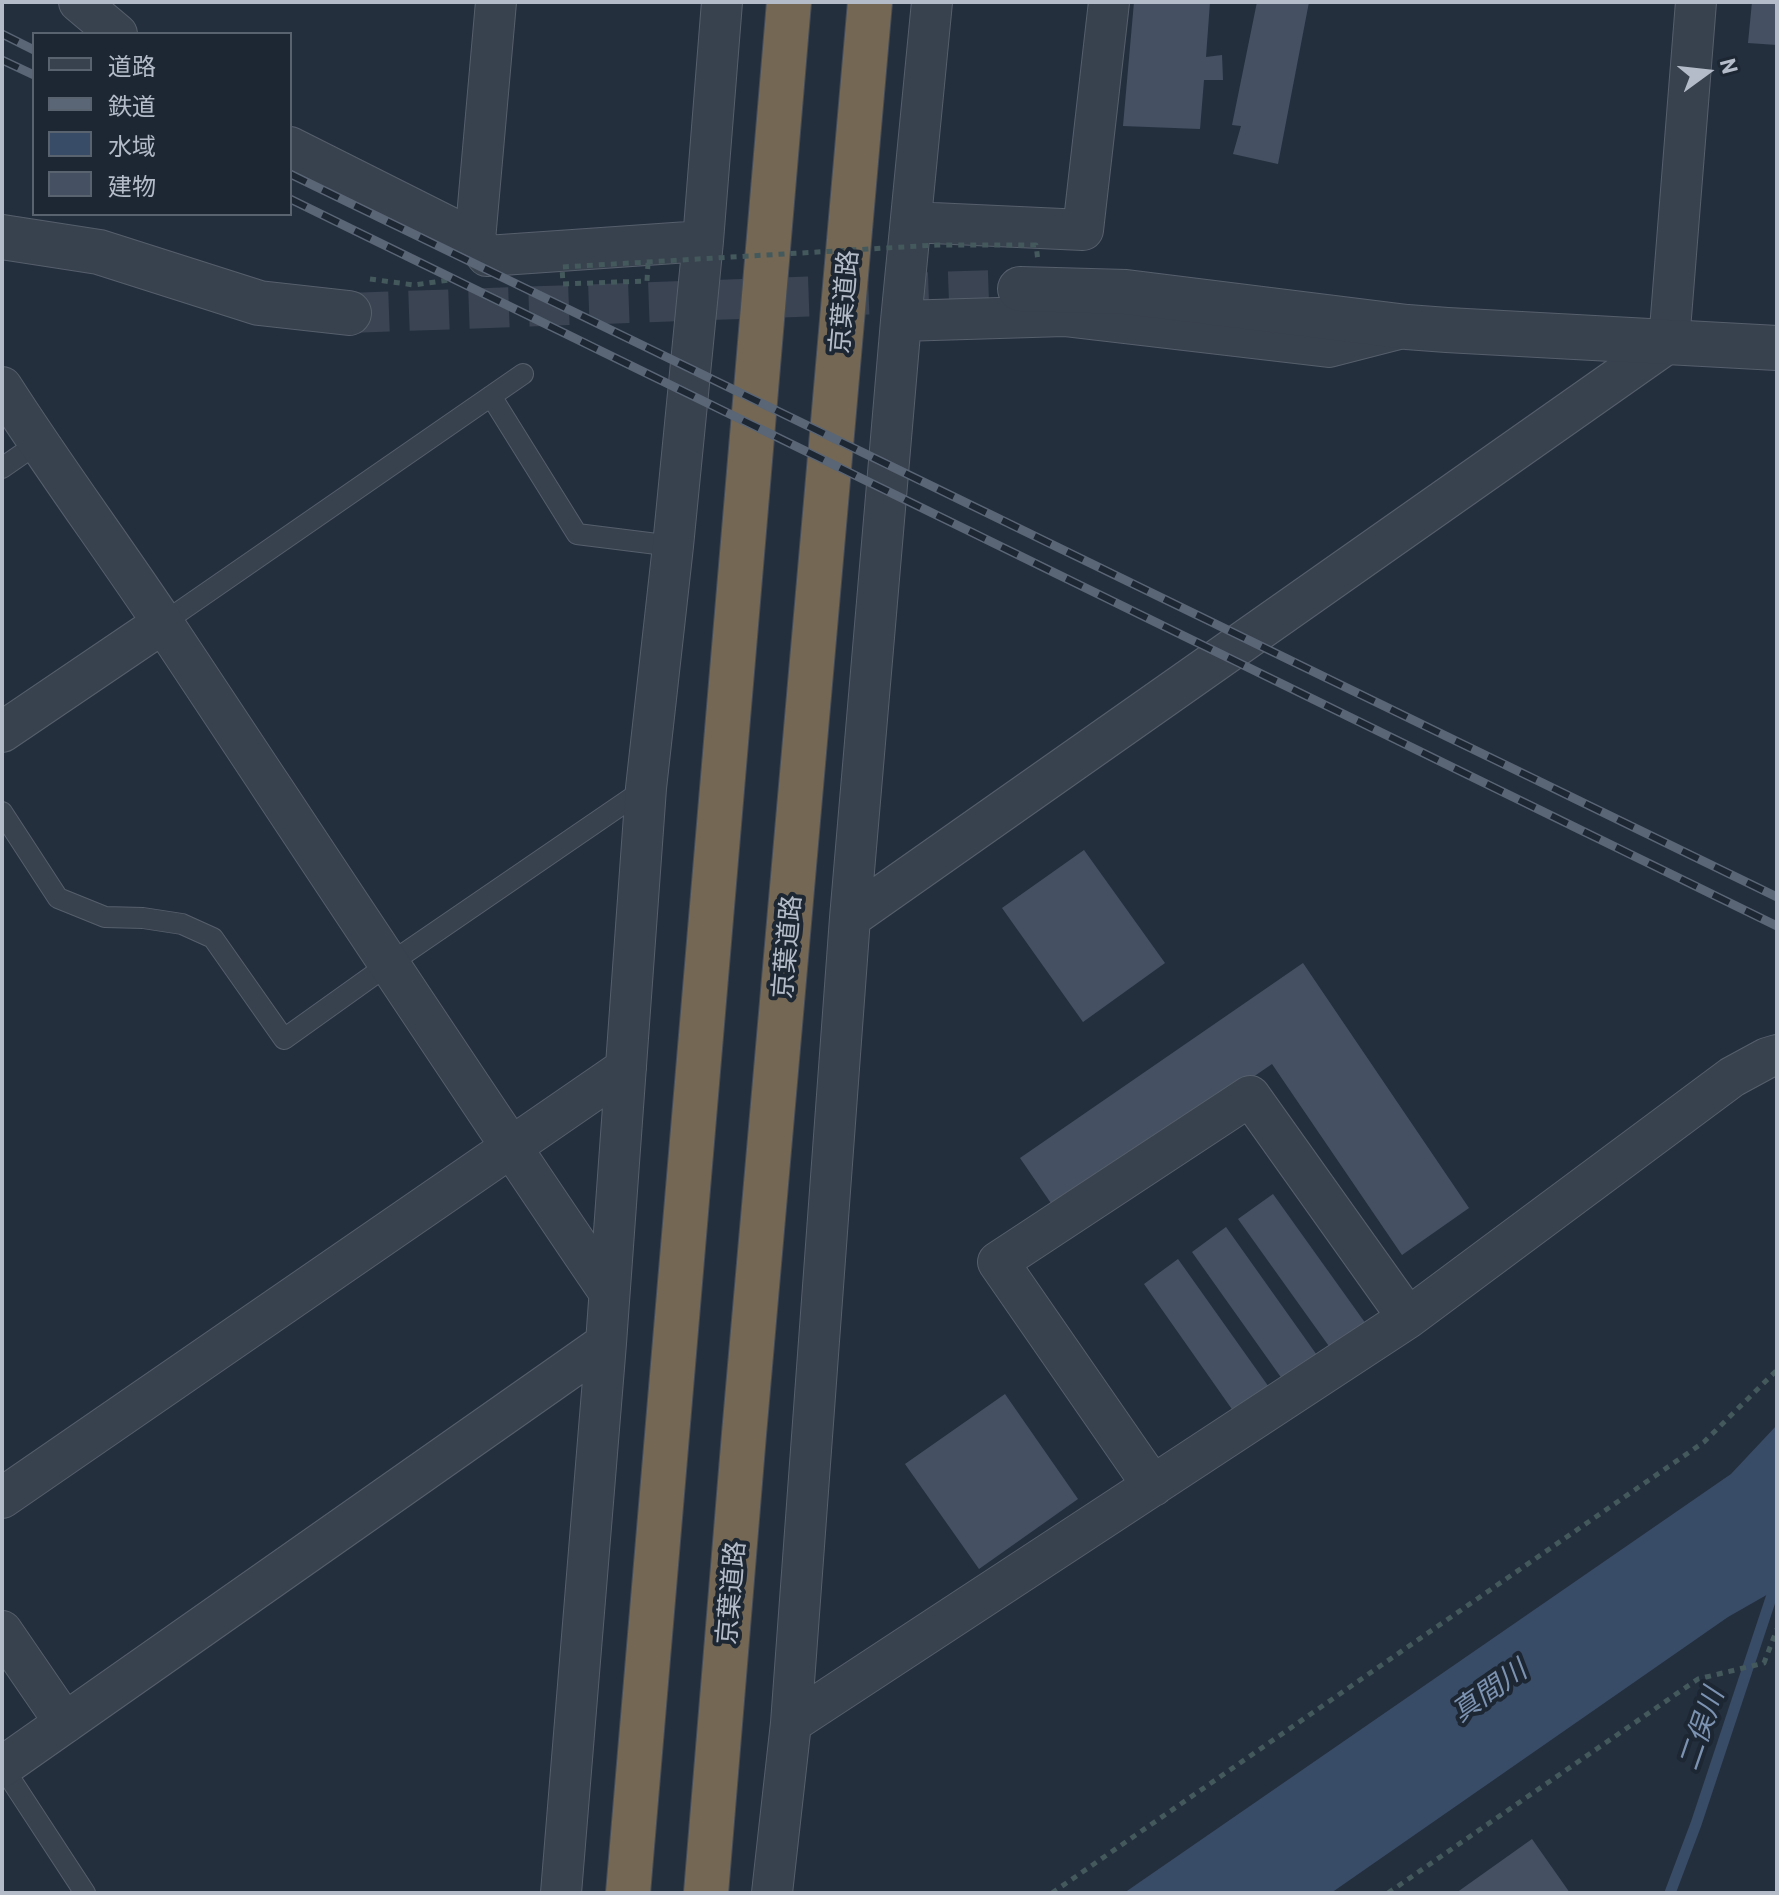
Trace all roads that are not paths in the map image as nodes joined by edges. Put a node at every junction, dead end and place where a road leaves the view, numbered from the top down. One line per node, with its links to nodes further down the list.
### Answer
1 (79, 2): 9 (street)
2 (722, 2): 14 (street)
3 (789, 2): 47 (highway)
4 (870, 2): 48 (highway, 京葉道路)
5 (932, 2): 11 (street)
6 (1109, 2): 11 (street)
7 (1696, 2): 19 (street)
8 (487, 6): 13 (street)
9 (115, 32)
10 (292, 148): 13 (street)
11 (911, 222): 17 (street)
12 (2, 237): 16 (street)
13 (475, 240): 14 (street)
14 (703, 241): 26 (street)
15 (1029, 275): 18 (street)
16 (352, 295)
17 (901, 321): 18 (street); 31 (street)
18 (1407, 327): 19 (street)
19 (1669, 342): 20 (street); 31 (street)
20 (1777, 348)
21 (523, 374): 23 (lane)
22 (2, 387): 24 (street)
23 (491, 396): 26 (lane); 27 (lane)
24 (38, 443): 25 (lane); 27 (street)
25 (2, 468)
26 (673, 546): 29 (street)
27 (163, 623): 28 (street); 32 (street)
28 (2, 732)
29 (646, 788): 32 (lane); 34 (street)
30 (2, 812): 32 (lane)
31 (850, 918): 43 (street)
32 (389, 964): 35 (street)
33 (1777, 1055): 37 (street)
34 (626, 1068): 35 (street); 36 (street)
35 (511, 1147): 36 (street); 40 (street)
36 (609, 1292): 38 (street)
37 (1408, 1318): 39 (street); 39 (street)
38 (606, 1343): 42 (street); 45 (street)
39 (1153, 1486): 43 (street)
40 (2, 1498)
41 (2, 1631): 42 (street)
42 (65, 1723): 44 (street)
43 (791, 1723): 49 (street)
44 (2, 1766): 46 (lane)
45 (553, 1887)
46 (85, 1893)
47 (628, 1893)
48 (706, 1893)
49 (772, 1893)

